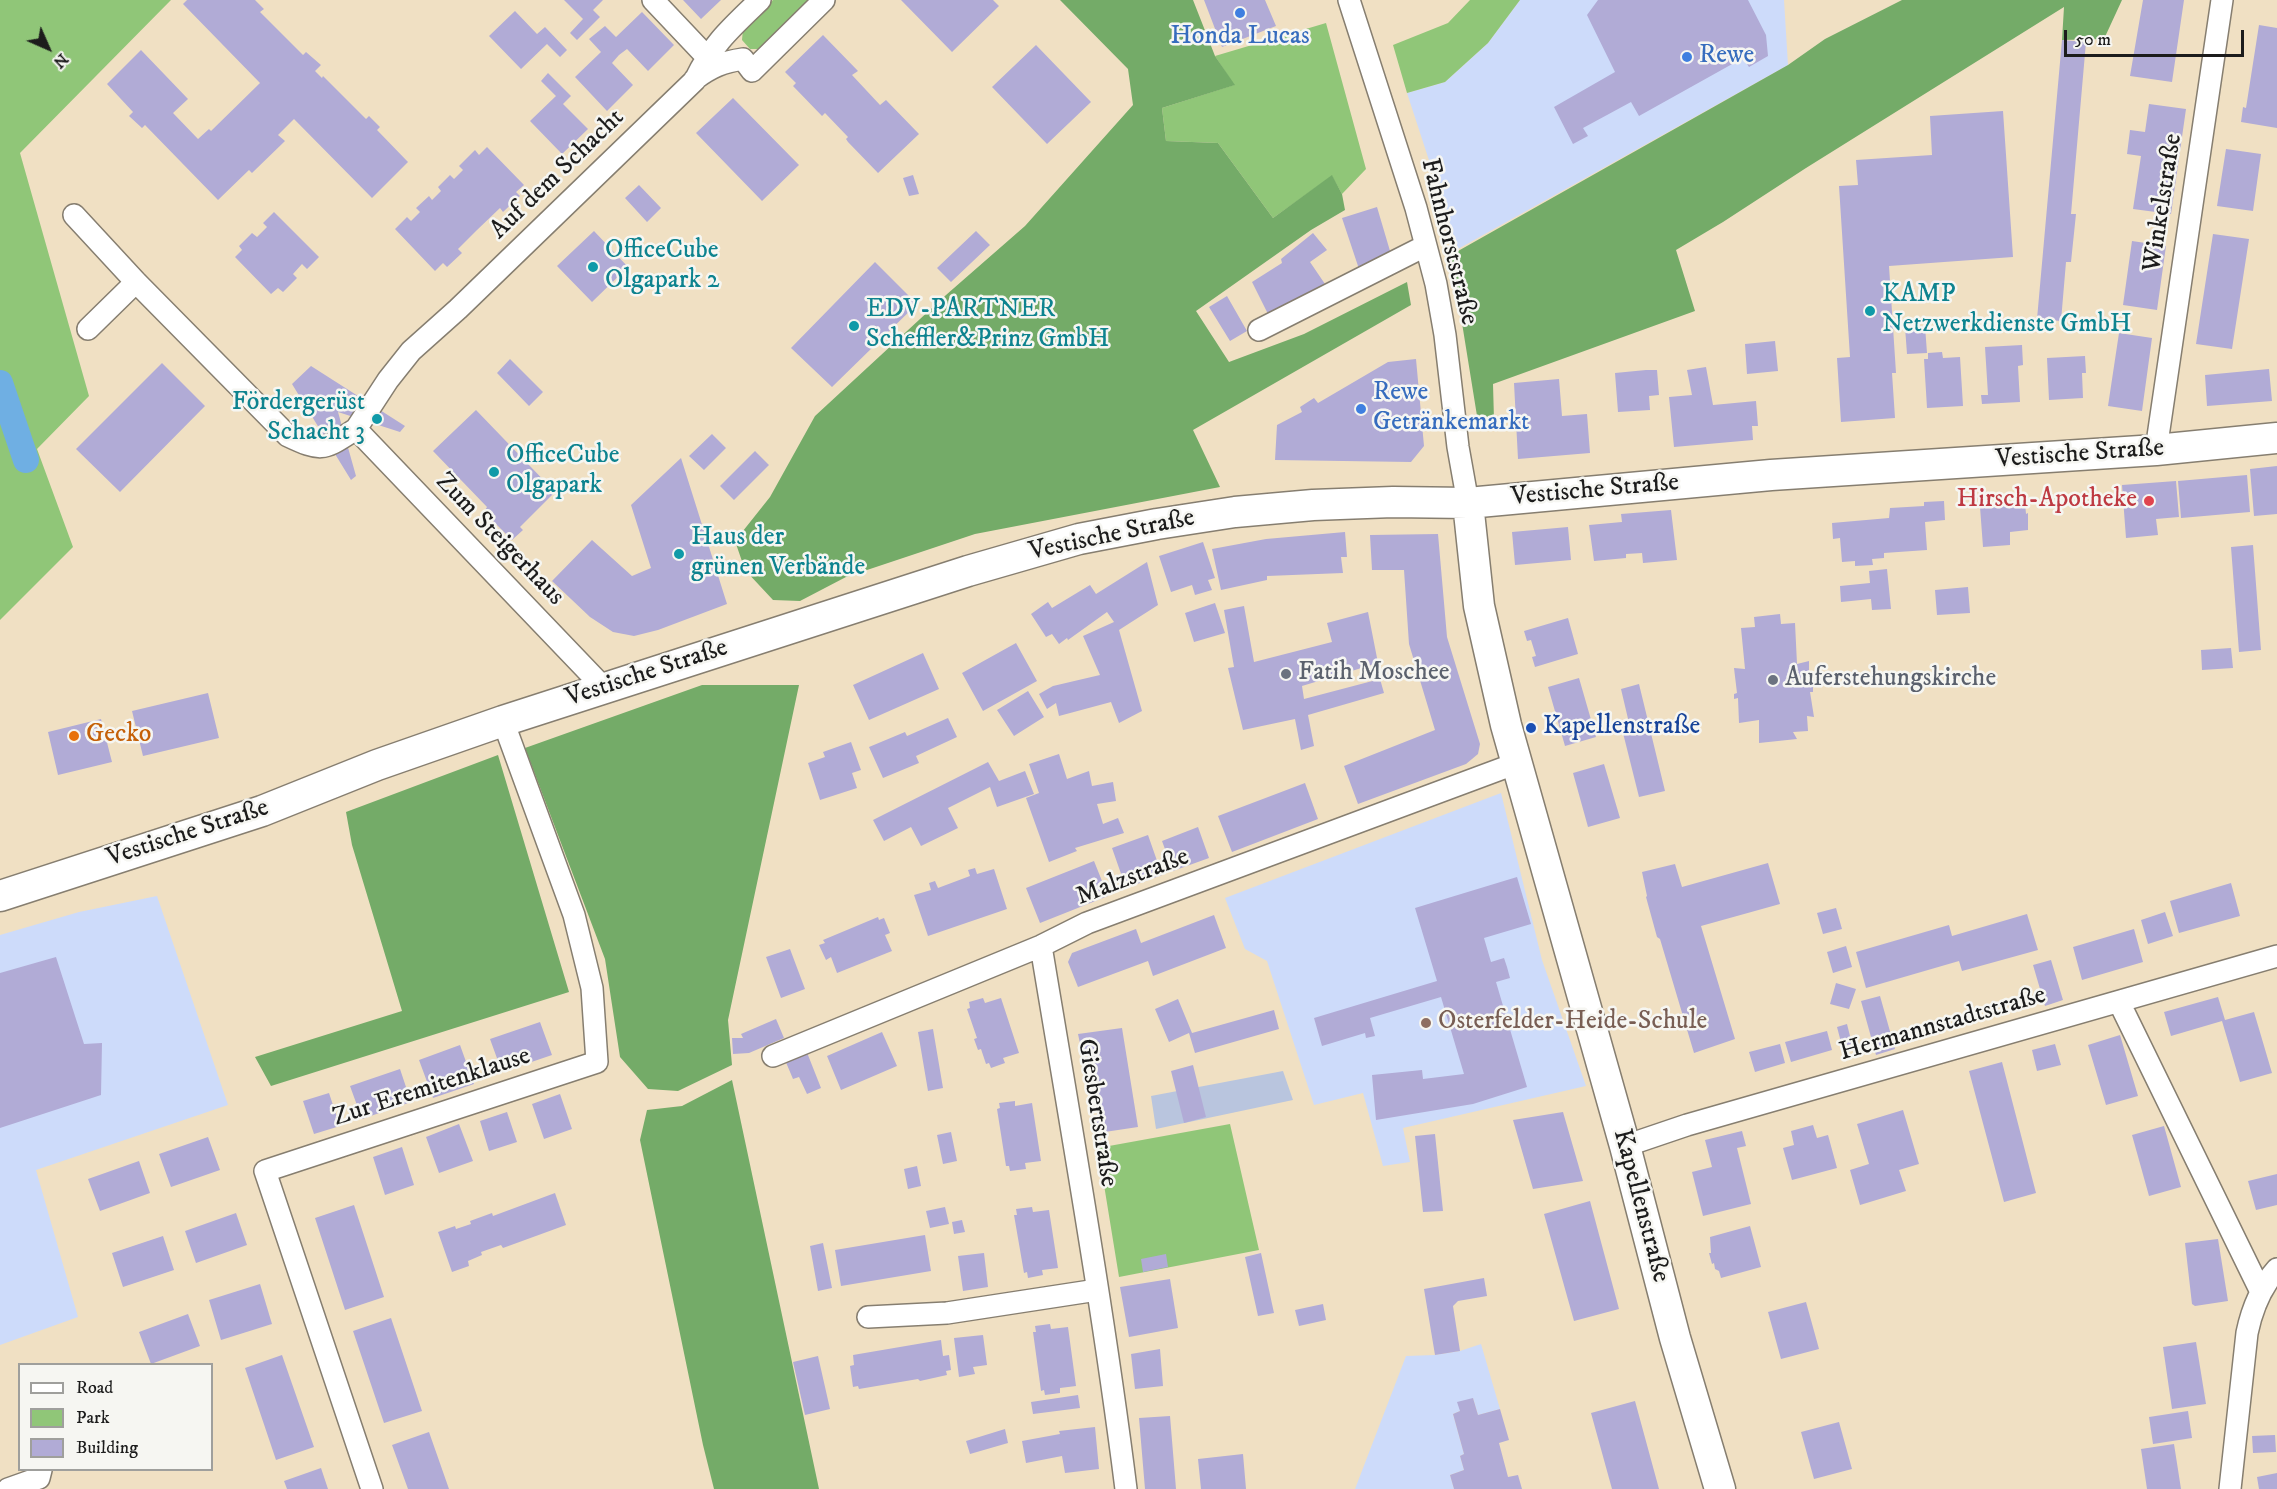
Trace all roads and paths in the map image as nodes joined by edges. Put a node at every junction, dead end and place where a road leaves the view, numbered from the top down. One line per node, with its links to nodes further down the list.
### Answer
1 (653, 0): 6 (street)
2 (760, 0): 6 (street, Auf dem Schacht)
3 (824, 0): 7 (street, Auf dem Schacht)
4 (1348, 0): 9 (street, Fahnhorststraße)
5 (2222, 0): 15 (street, Winkelstraße)
6 (706, 56): 7 (street, Auf dem Schacht)
7 (695, 80): 13 (street, Auf dem Schacht)
8 (74, 215): 10 (street)
9 (1425, 246): 12 (street); 16 (street, Fahnhorststraße)
10 (136, 282): 11 (street); 13 (street)
11 (88, 329)
12 (1259, 330)
13 (356, 429): 17 (street, Zum Steigerhaus)
14 (2277, 438): 15 (street, Vestische Straße)
15 (2156, 450): 16 (street, Vestische Straße)
16 (1468, 502): 17 (street, Vestische Straße); 19 (street, Kapellenstraße)
17 (604, 688): 18 (street, Vestische Straße)
18 (503, 721): 20 (street, Vestische Straße); 32 (street, Zur Eremitenklause)
19 (1517, 762): 21 (street, Malzstraße); 25 (street, Kapellenstraße)
20 (0, 896)
21 (1041, 946): 24 (street, Malzstraße); 27 (street, Giesbertstraße)
22 (2277, 956): 23 (street, Hermannstadtstraße)
23 (2119, 1002): 25 (street, Hermannstadtstraße); 28 (street)
24 (773, 1056)
25 (1625, 1146): 34 (street, Kapellenstraße)
26 (2277, 1269): 28 (street)
27 (1096, 1290): 29 (street); 33 (street, Giesbertstraße)
28 (2260, 1292): 35 (street)
29 (867, 1317)
30 (42, 1471): 31 (street)
31 (8, 1489)
32 (372, 1489)
33 (1126, 1489)
34 (1720, 1489)
35 (2230, 1489)

